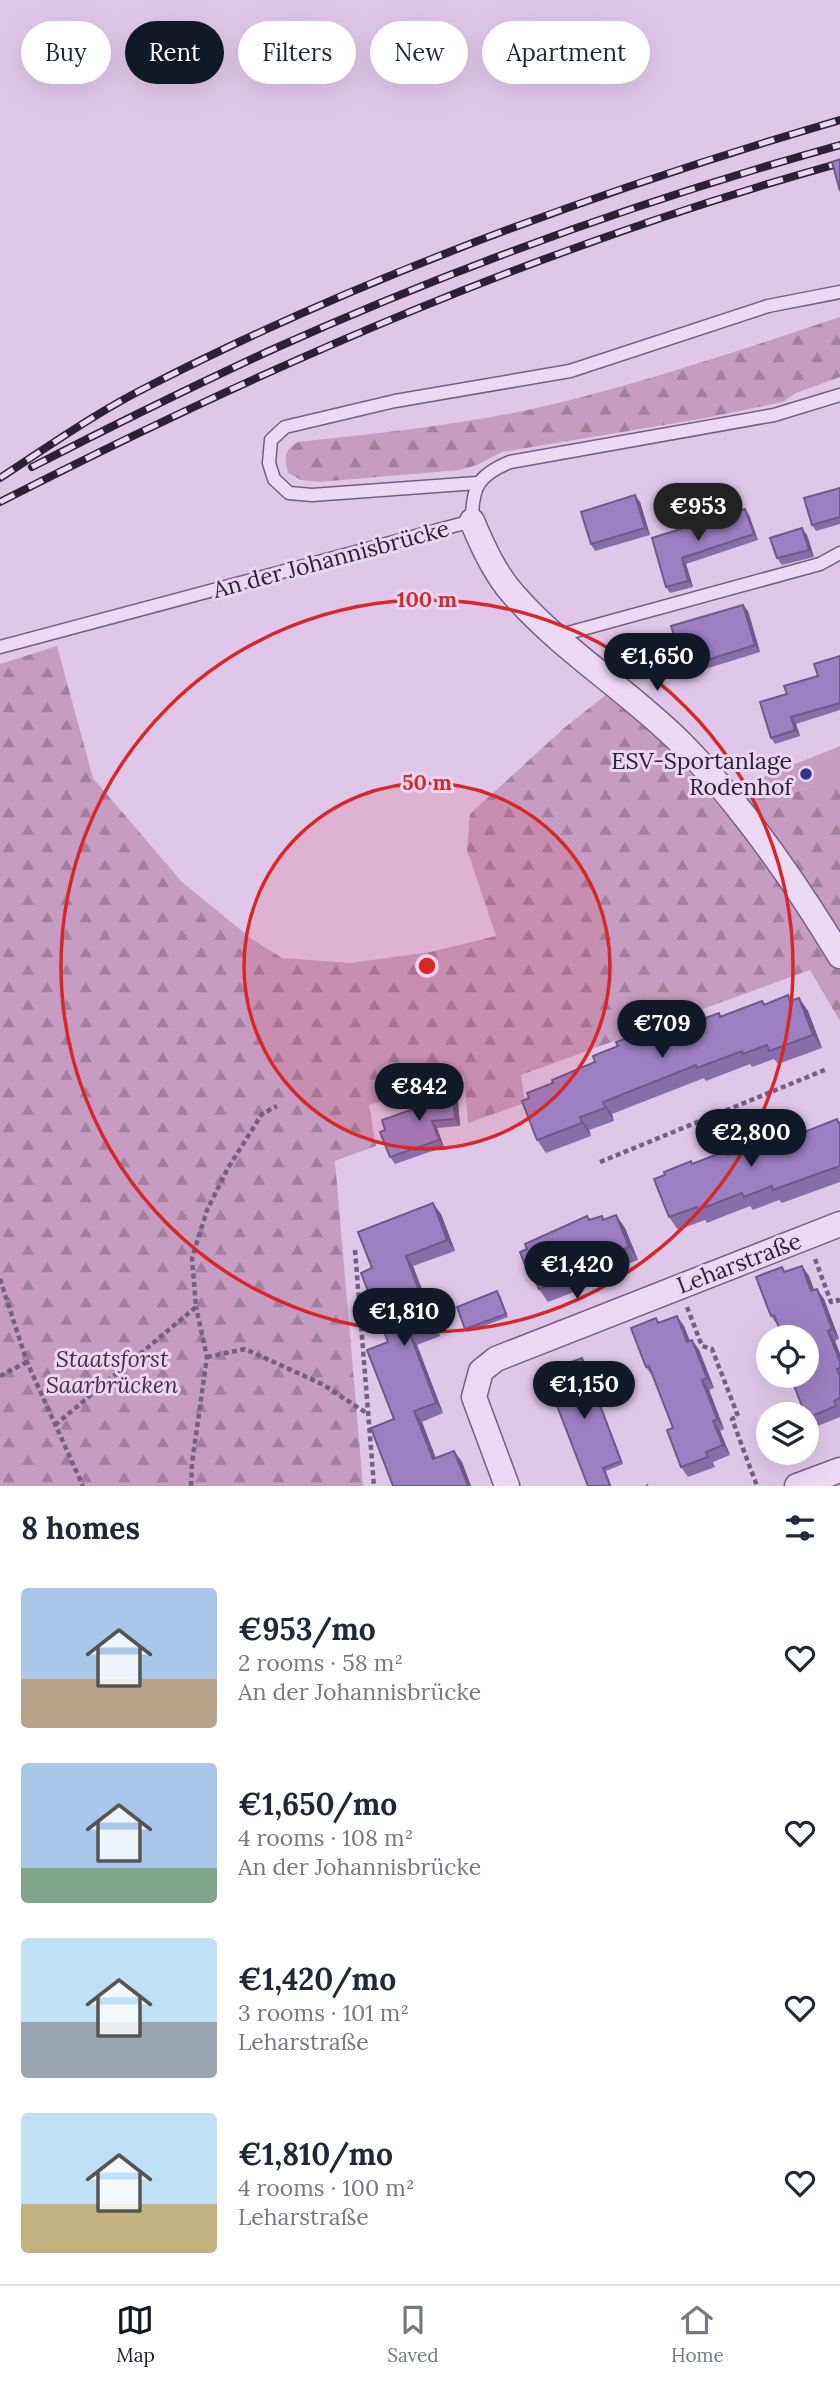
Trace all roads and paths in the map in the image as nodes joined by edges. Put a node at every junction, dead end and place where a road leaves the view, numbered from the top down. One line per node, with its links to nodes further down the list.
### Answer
1 (840, 292): 3 (lane)
2 (840, 395): 3 (lane)
3 (477, 483): 4 (lane)
4 (472, 521): 6 (street, An der Johannisbrücke); 7 (lane, An der Johannisbrücke)
5 (840, 553): 6 (lane)
6 (557, 636): 8 (street, An der Johannisbrücke)
7 (0, 647)
8 (840, 956)
9 (827, 1069): 11 (path)
10 (277, 1106): 18 (path)
11 (600, 1162)
12 (840, 1224): 13 (street, Leharstraße)
13 (807, 1236): 16 (street, Leharstraße); 17 (path)
14 (355, 1250): 22 (path)
15 (0, 1279): 20 (path)
16 (679, 1286): 28 (street, Leharstraße); 29 (path)
17 (840, 1305)
18 (196, 1307): 19 (path); 23 (path)
19 (207, 1357): 22 (path); 26 (path)
20 (27, 1362): 21 (path); 23 (path)
21 (0, 1377)
22 (368, 1414): 27 (path)
23 (55, 1424): 25 (path)
24 (840, 1469): 30 (street)
25 (83, 1486)
26 (191, 1486)
27 (374, 1486)
28 (507, 1486)
29 (757, 1486)
30 (797, 1486)

